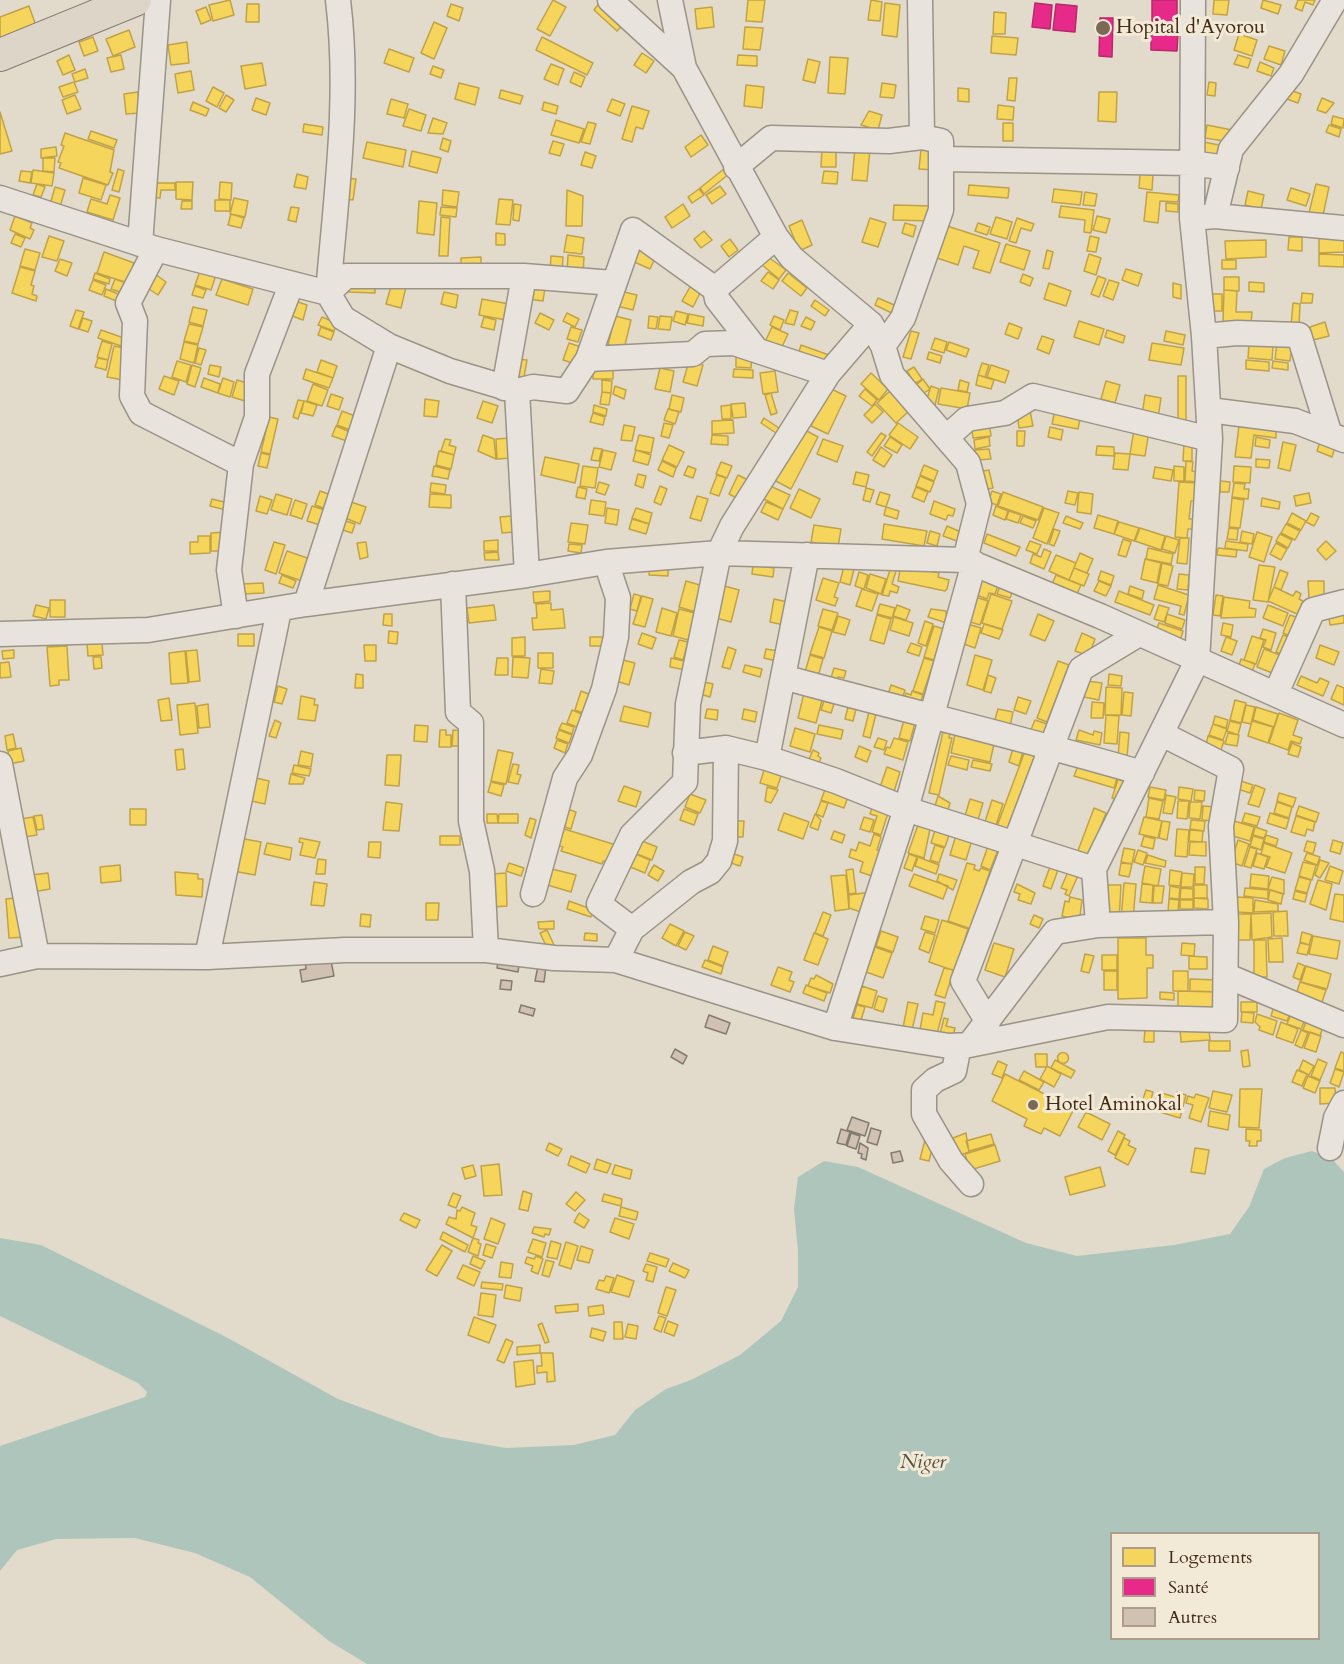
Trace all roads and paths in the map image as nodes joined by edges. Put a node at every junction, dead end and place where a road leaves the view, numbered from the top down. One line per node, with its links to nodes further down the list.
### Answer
1 (135, 0): 9 (main road)
2 (158, 0): 20 (street)
3 (338, 0): 25 (street)
4 (610, 0): 10 (street)
5 (670, 0): 10 (street)
6 (920, 0): 11 (street)
7 (1193, 0): 13 (street)
8 (1335, 0): 15 (street)
9 (0, 56)
10 (684, 68): 14 (street)
11 (922, 137): 12 (street); 14 (street)
12 (942, 159): 13 (street); 29 (street)
13 (1191, 163): 15 (street); 17 (street)
14 (736, 167): 19 (street)
15 (1227, 168): 17 (street)
16 (0, 198): 20 (street)
17 (1204, 217): 18 (street); 27 (street)
18 (1344, 228)
19 (776, 237): 24 (street); 26 (street)
20 (148, 246): 23 (street); 38 (street)
21 (524, 276): 22 (street); 25 (street); 33 (street)
22 (613, 283): 24 (street); 31 (street)
23 (291, 285): 25 (street); 38 (street)
24 (715, 289): 30 (street)
25 (328, 293): 28 (street)
26 (871, 324): 29 (street); 32 (street)
27 (1204, 336): 34 (street); 35 (street)
28 (389, 346): 33 (street); 46 (street)
29 (883, 346): 36 (street)
30 (755, 348): 31 (street); 32 (street)
31 (588, 359): 33 (street)
32 (828, 374): 39 (street)
33 (511, 390): 43 (street)
34 (1209, 410): 35 (street); 37 (street)
35 (1336, 436)
36 (947, 437): 37 (street); 41 (street)
37 (1210, 439): 51 (street)
38 (241, 464): 48 (street)
39 (718, 553): 40 (street); 42 (street); 59 (street)
40 (807, 555): 41 (street); 52 (street)
41 (969, 561): 50 (street); 54 (street)
42 (606, 562): 43 (street); 66 (street)
43 (527, 575): 44 (street)
44 (453, 585): 46 (street); 70 (street)
45 (1344, 602): 53 (street)
46 (306, 604): 47 (street)
47 (279, 610): 48 (street); 72 (street)
48 (236, 616): 49 (street)
49 (0, 634)
50 (1138, 634): 51 (street); 57 (street)
51 (1197, 661): 53 (street); 56 (street)
52 (783, 678): 54 (street); 60 (street)
53 (1276, 693): 55 (street)
54 (930, 717): 57 (street); 63 (street)
55 (1344, 724)
56 (1162, 734): 62 (street); 67 (street)
57 (1052, 746): 62 (street); 64 (street)
58 (726, 748): 59 (street); 60 (street); 69 (street)
59 (685, 753): 69 (street)
60 (767, 758): 63 (street)
61 (0, 769): 71 (street)
62 (1142, 773): 65 (street)
63 (906, 809): 64 (street); 78 (street)
64 (1016, 843): 65 (street); 76 (street)
65 (1094, 869): 68 (street)
66 (533, 894)
67 (1226, 922): 68 (street); 75 (street)
68 (1098, 925): 76 (street)
69 (632, 929): 73 (street)
70 (486, 950): 72 (street); 73 (street)
71 (37, 956): 72 (street); 74 (street)
72 (207, 957)
73 (616, 960): 78 (street)
74 (0, 964)
75 (1227, 976): 77 (street); 79 (street)
76 (988, 1022): 79 (street)
77 (1344, 1025)
78 (835, 1028): 79 (street)
79 (964, 1045): 82 (street)
80 (1344, 1103): 81 (street)
81 (1330, 1148)
82 (971, 1184)

